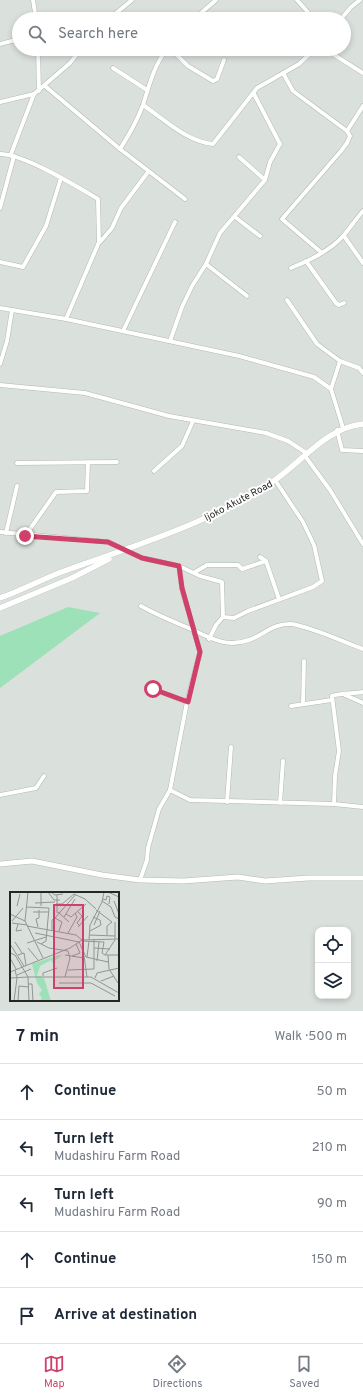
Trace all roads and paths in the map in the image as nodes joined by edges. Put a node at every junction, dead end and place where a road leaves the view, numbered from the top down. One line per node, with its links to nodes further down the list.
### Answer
1 (33, 0): 6 (street)
2 (132, 0): 7 (street)
3 (216, 0): 8 (street)
4 (297, 0): 9 (street)
5 (360, 0): 10 (street)
6 (35, 12)
7 (117, 12)
8 (202, 12)
9 (308, 12)
10 (347, 12)
11 (12, 41): 12 (street)
12 (0, 44)
13 (38, 56): 24 (street)
14 (76, 56): 23 (street)
15 (162, 56): 25 (street)
16 (179, 56): 19 (street)
17 (308, 56): 21 (street)
18 (336, 56): 22 (street)
19 (224, 60)
20 (113, 68): 25 (street)
21 (283, 73): 27 (street); 31 (street)
22 (363, 73)
23 (45, 86): 24 (street); 32 (street)
24 (39, 90): 26 (street)
25 (147, 90): 29 (street)
26 (34, 94): 28 (street); 34 (street)
27 (254, 94): 29 (street); 38 (street)
28 (0, 102)
29 (143, 105): 32 (street)
30 (363, 108): 31 (street)
31 (347, 131): 47 (street)
32 (120, 149): 36 (street)
33 (0, 154): 34 (street)
34 (12, 155): 37 (street); 40 (street)
35 (239, 157): 38 (street)
36 (148, 172): 39 (street); 46 (street)
37 (61, 178): 46 (street); 49 (street)
38 (265, 180): 42 (street)
39 (185, 199)
40 (0, 208)
41 (363, 211): 45 (street)
42 (235, 217): 44 (street); 51 (street)
43 (175, 222): 59 (street)
44 (260, 236)
45 (344, 236): 47 (street); 50 (street)
46 (99, 242): 58 (street)
47 (322, 253): 48 (street)
48 (306, 261): 52 (street); 55 (street)
49 (0, 262)
50 (363, 263)
51 (206, 264): 53 (street); 60 (street)
52 (291, 268)
53 (247, 296)
54 (287, 300): 61 (street)
55 (344, 303)
56 (0, 308): 57 (street)
57 (12, 310): 58 (street); 62 (street)
58 (66, 319): 59 (street)
59 (123, 331): 60 (street)
60 (170, 341): 65 (street)
61 (340, 361): 63 (street); 65 (street)
62 (0, 364)
63 (363, 373)
64 (0, 385): 66 (street)
65 (331, 390): 68 (street)
66 (194, 421): 70 (street); 74 (street)
67 (363, 424): 68 (main road, Ijoko Akute Road)
68 (340, 429): 69 (street); 70 (main road, Ijoko Akute Road)
69 (363, 451)
70 (306, 455): 75 (main road, Ijoko Akute Road); 80 (street)
71 (88, 462): 72 (street); 73 (street); 79 (street)
72 (117, 462)
73 (18, 463)
74 (154, 471)
75 (275, 480): 81 (main road, Ijoko Akute Road); 87 (street)
76 (17, 486): 78 (street)
77 (0, 532): 78 (street)
78 (6, 533): 79 (street)
79 (25, 536): 81 (street)
80 (363, 544)
81 (125, 550): 84 (street); 86 (main road, Ijoko Akute Road); 89 (main road, Ijoko Akute Road)
82 (260, 557): 83 (street)
83 (266, 561): 85 (street); 87 (street)
84 (179, 566): 85 (street); 91 (street)
85 (195, 572): 90 (street)
86 (0, 598)
87 (279, 599): 90 (street)
88 (141, 606): 91 (street)
89 (0, 608)
90 (224, 617): 92 (street)
91 (193, 630): 92 (street); 99 (street)
92 (209, 639): 93 (street)
93 (363, 649)
94 (304, 661): 101 (street)
95 (153, 689): 99 (street)
96 (363, 692): 97 (street)
97 (345, 695): 98 (street); 100 (street)
98 (332, 700): 101 (street); 110 (street)
99 (188, 702): 106 (street)
100 (363, 703)
101 (304, 704): 102 (street)
102 (291, 706)
103 (231, 747): 108 (street)
104 (284, 761): 109 (street)
105 (44, 776): 107 (street)
106 (170, 790): 108 (street); 114 (street)
107 (0, 795)
108 (227, 802): 109 (street)
109 (280, 803): 110 (street)
110 (334, 804): 111 (street)
111 (363, 807)
112 (0, 864): 114 (street)
113 (363, 878): 114 (street)
114 (140, 880)

